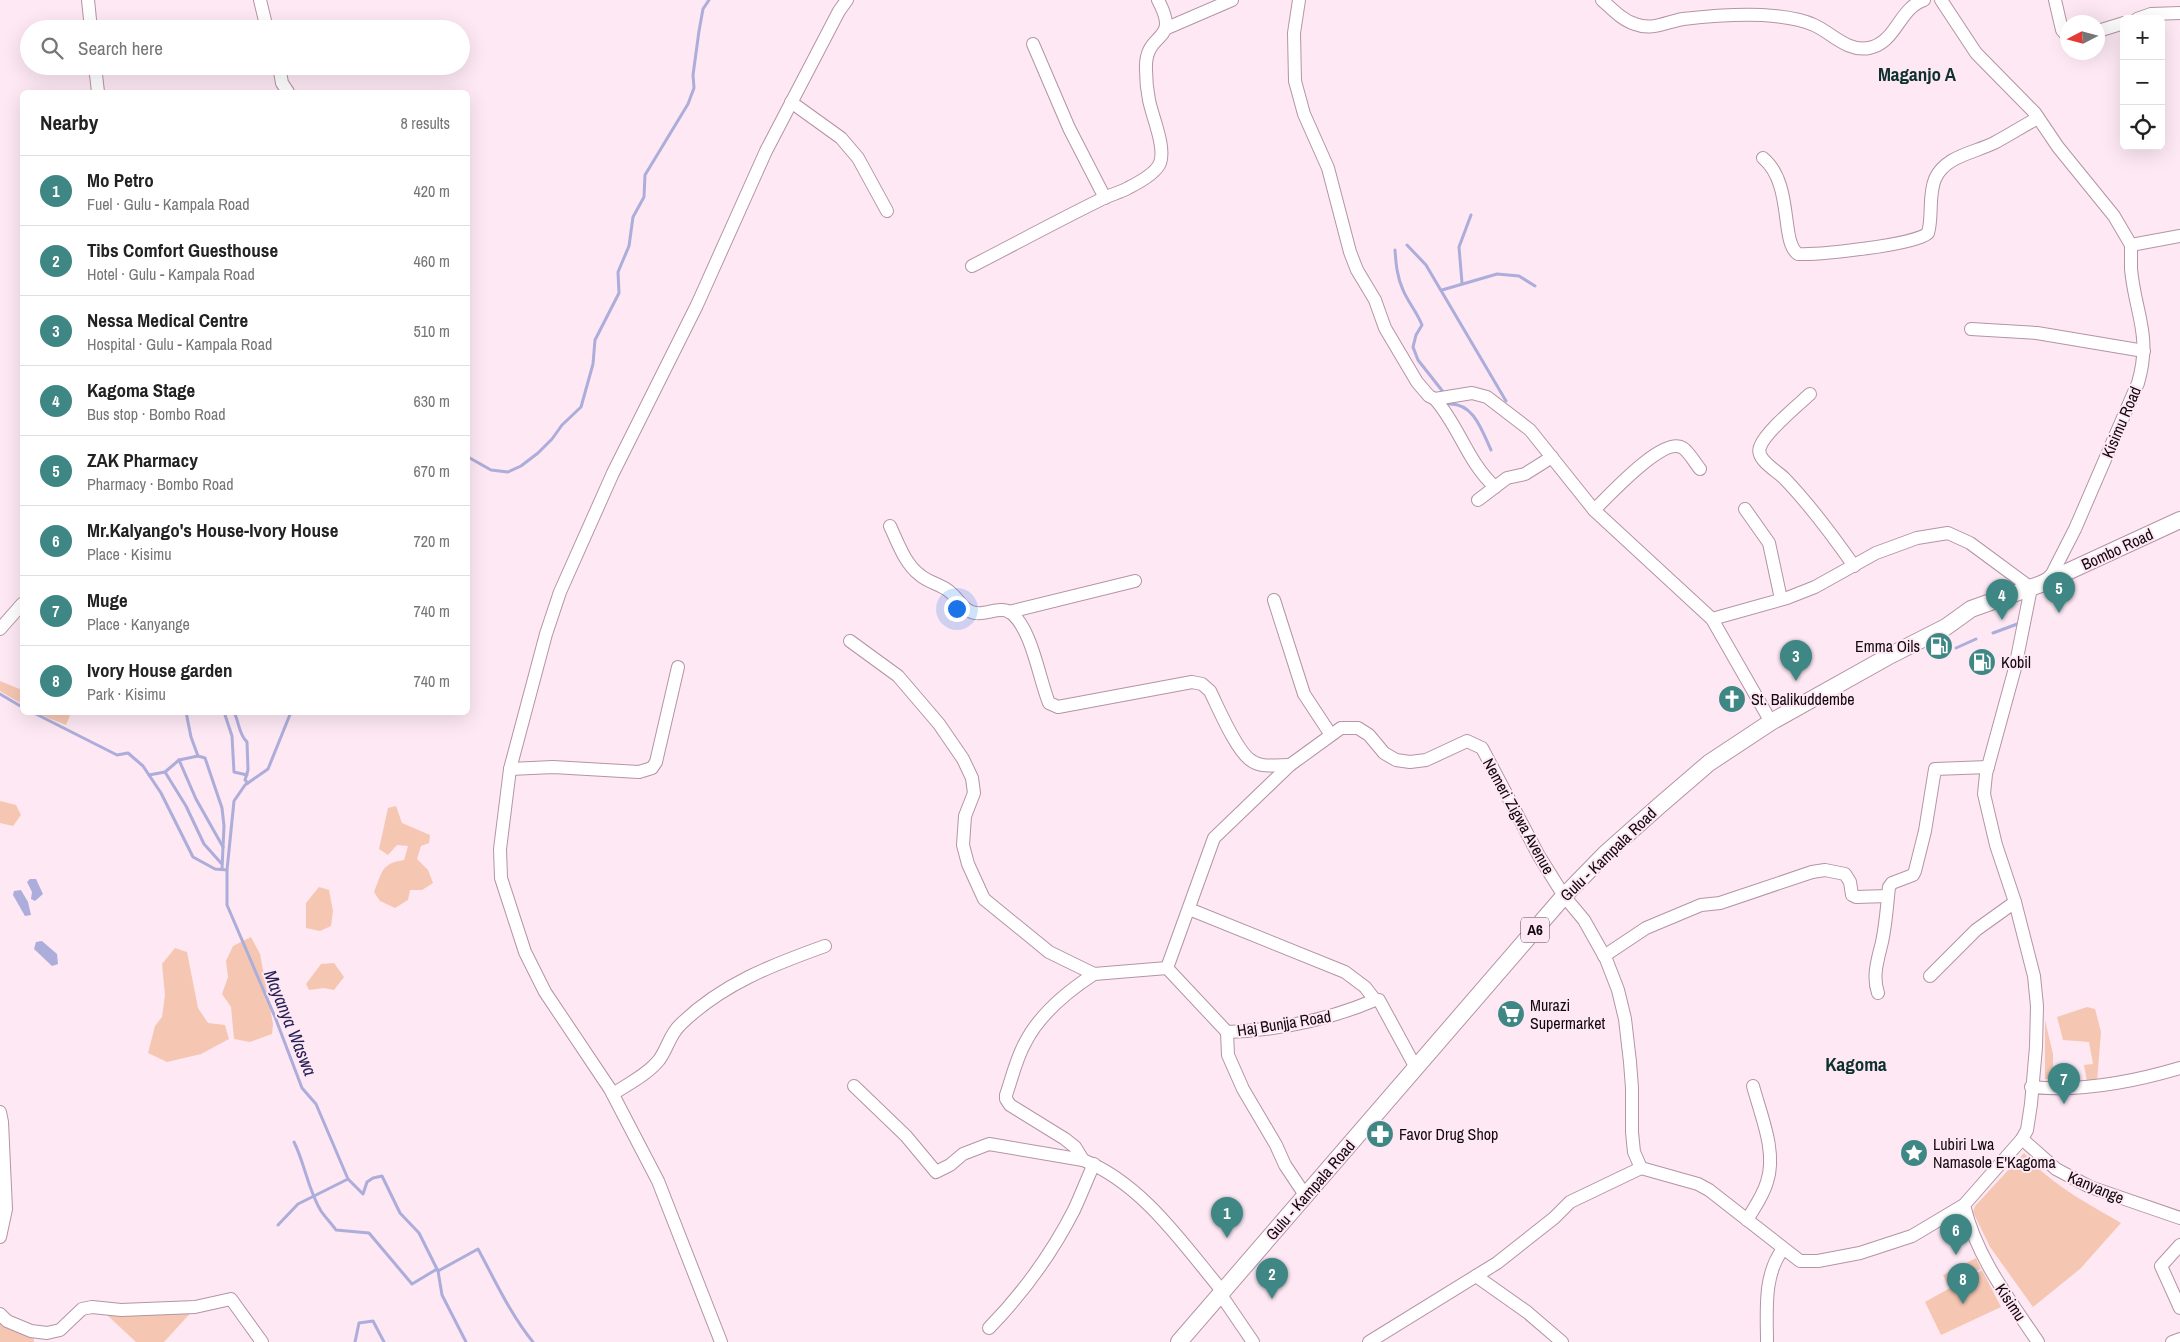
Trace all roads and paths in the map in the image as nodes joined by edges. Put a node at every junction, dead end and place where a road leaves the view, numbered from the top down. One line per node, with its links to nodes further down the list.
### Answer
1 (88, 0): 13 (street)
2 (260, 0): 14 (street)
3 (847, 0): 24 (street)
4 (1158, 0): 17 (street)
5 (1232, 0): 17 (street)
6 (1299, 0): 35 (street)
7 (1602, 0): 8 (street)
8 (1924, 0)
9 (1941, 0): 25 (street)
10 (2054, 0): 15 (street)
11 (2180, 13): 12 (street)
12 (2148, 15)
13 (90, 20)
14 (265, 20)
15 (2060, 22)
16 (2120, 24): 18 (street)
17 (1167, 28): 27 (street)
18 (2105, 29)
19 (1033, 44): 27 (street)
20 (96, 75): 23 (street)
21 (281, 75): 22 (street)
22 (284, 89)
23 (98, 90)
24 (792, 102): 28 (street); 60 (street)
25 (2038, 118): 26 (street); 30 (street)
26 (1763, 158)
27 (1105, 198): 31 (street)
28 (887, 211)
29 (2180, 236): 30 (street)
30 (2131, 245): 33 (street, Kisimu Road)
31 (972, 266)
32 (1971, 330): 33 (street)
33 (2144, 351): 46 (street, Kisimu Road)
34 (1810, 394): 44 (street)
35 (1435, 399): 36 (street); 38 (street)
36 (1552, 457): 38 (street); 41 (street)
37 (1700, 469): 41 (street)
38 (1495, 487): 39 (street)
39 (1478, 500)
40 (1746, 509): 47 (street)
41 (1594, 510): 52 (street)
42 (2180, 520): 46 (main road, Bombo Road)
43 (890, 526): 51 (street)
44 (1854, 566): 46 (street); 47 (street)
45 (1135, 581): 51 (street)
46 (2036, 586): 50 (main road, Bombo Road); 59 (street)
47 (1781, 599): 52 (street)
48 (1274, 600): 57 (street)
49 (20, 606): 53 (street)
50 (1971, 610): 56 (main road, Gulu - Kampala Road / A6)
51 (1009, 612): 58 (street)
52 (1712, 619): 56 (street)
53 (0, 629)
54 (850, 641): 68 (street)
55 (678, 667): 60 (street)
56 (1771, 722): 61 (main road, Gulu - Kampala Road / A6)
57 (1331, 735): 58 (street, Nemeri Zigwa Avenue); 61 (street, Nemeri Zigwa Avenue)
58 (1290, 765): 64 (street, Nemeri Zigwa Avenue)
59 (1988, 766): 62 (street); 63 (street)
60 (510, 769): 78 (street)
61 (1564, 896): 66 (street, Nemeri Zigwa Avenue); 73 (main road, Gulu - Kampala Road / A6)
62 (1888, 896): 66 (street); 70 (street)
63 (2015, 902): 69 (street); 77 (street)
64 (1189, 909): 67 (street, Nemeri Zigwa Avenue); 71 (street)
65 (825, 946): 78 (street)
66 (1604, 956): 82 (street, Nemeri Zigwa Avenue)
67 (1167, 968): 68 (street); 72 (street, Haj Bunjja Road)
68 (1094, 974): 81 (street)
69 (1930, 976)
70 (1878, 993)
71 (1376, 1000): 72 (street, Haj Bunjja Road); 73 (street)
72 (1227, 1032): 83 (street)
73 (1416, 1068): 83 (main road, Gulu - Kampala Road / A6)
74 (2180, 1068): 77 (street)
75 (854, 1086): 81 (street)
76 (1752, 1086): 86 (street)
77 (2031, 1087): 80 (street)
78 (613, 1094): 100 (street)
79 (0, 1112): 87 (street)
80 (2022, 1139): 84 (street); 85 (street, Kanyange)
81 (1088, 1162): 91 (street); 94 (street)
82 (1641, 1168): 86 (street); 90 (street)
83 (1305, 1195): 91 (main road, Gulu - Kampala Road / A6)
84 (1964, 1205): 89 (street); 106 (street, Kisimu)
85 (2180, 1218)
86 (1747, 1220): 89 (street)
87 (0, 1237)
88 (2180, 1245): 92 (street)
89 (1783, 1250): 105 (street)
90 (1476, 1276): 103 (street); 104 (street)
91 (1222, 1293): 101 (main road, Gulu - Kampala Road / A6); 102 (street)
92 (2180, 1308)
93 (0, 1314): 96 (street)
94 (989, 1328)
95 (60, 1330): 96 (street); 98 (street); 99 (street)
96 (35, 1336)
97 (2180, 1339): 107 (street)
98 (50, 1342)
99 (262, 1342)
100 (721, 1342)
101 (1180, 1342)
102 (1253, 1342)
103 (1369, 1342)
104 (1562, 1342)
105 (1767, 1342)
106 (2038, 1342)
107 (2172, 1342)

